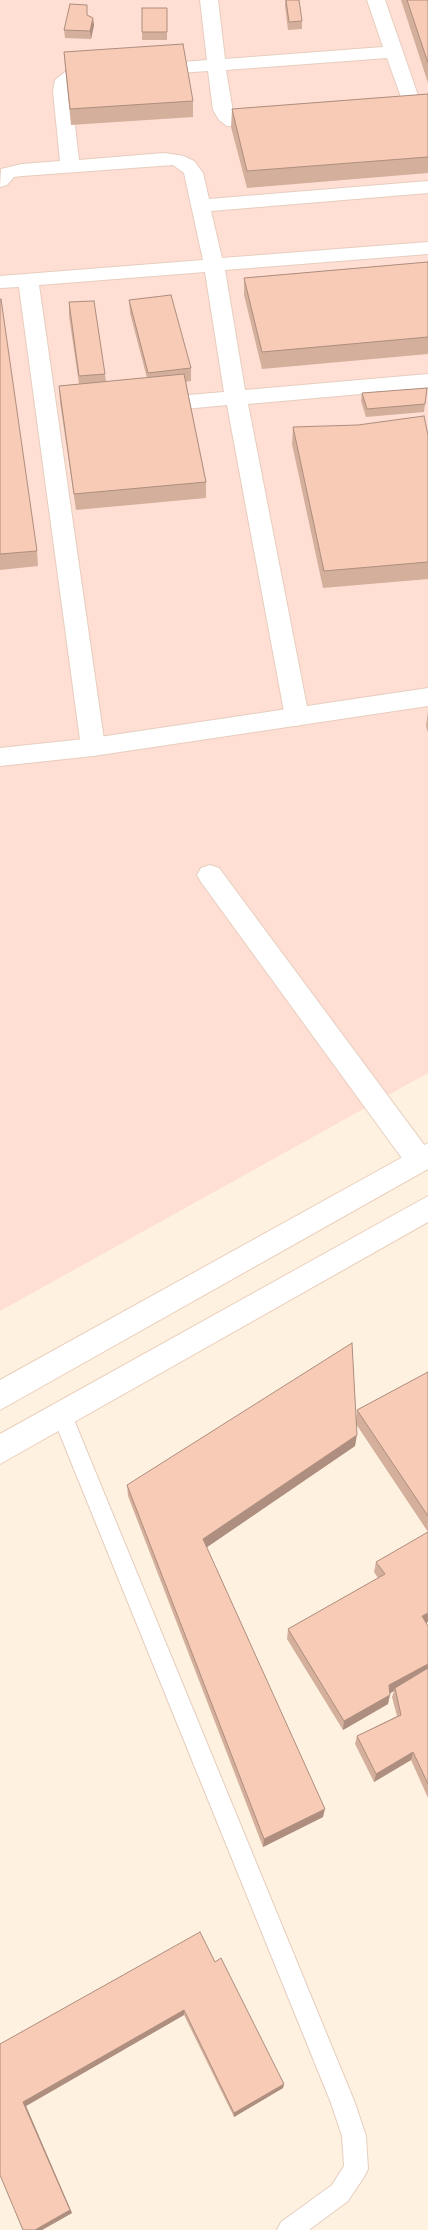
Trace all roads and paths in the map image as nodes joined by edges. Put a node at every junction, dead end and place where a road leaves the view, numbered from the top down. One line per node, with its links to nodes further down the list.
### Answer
1 (208, 0): 4 (street)
2 (376, 0): 3 (street)
3 (394, 52): 4 (street); 5 (street)
4 (217, 66): 7 (street); 8 (street)
5 (421, 107): 6 (street)
6 (394, 109)
7 (288, 120)
8 (70, 166): 9 (street); 11 (street)
9 (0, 181)
10 (428, 187): 11 (street)
11 (200, 206): 13 (street)
12 (428, 248): 13 (street)
13 (214, 265): 14 (street); 17 (street)
14 (28, 280): 15 (street); 21 (street)
15 (0, 282)
16 (428, 381): 17 (street)
17 (236, 398): 18 (street); 20 (street)
18 (132, 407)
19 (428, 697): 20 (street)
20 (297, 717): 21 (street)
21 (92, 747): 22 (street)
22 (0, 757)
23 (210, 875): 24 (street)
24 (424, 1158): 26 (street)
25 (428, 1208): 27 (street)
26 (0, 1396)
27 (62, 1415): 28 (street); 29 (lane)
28 (0, 1450)
29 (289, 2230)

